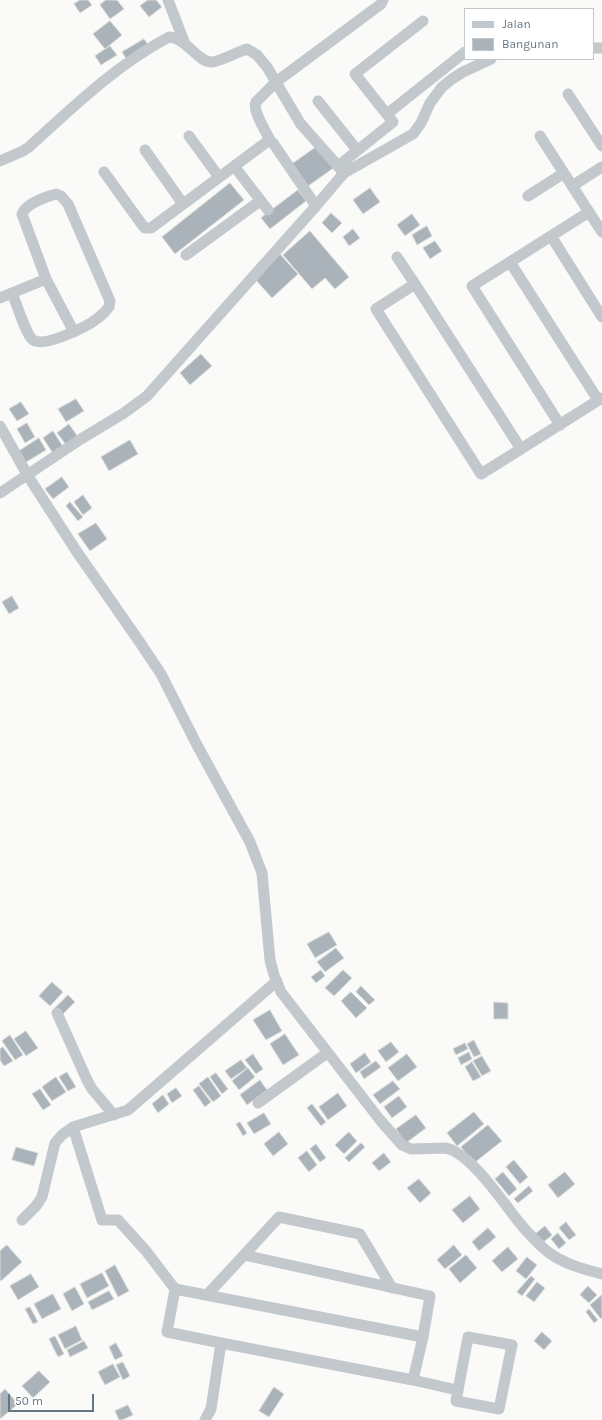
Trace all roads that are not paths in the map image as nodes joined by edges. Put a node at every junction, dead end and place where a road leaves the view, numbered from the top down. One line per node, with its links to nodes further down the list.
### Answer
1 (168, 0): 4 (street)
2 (384, 0): 7 (street)
3 (423, 21): 10 (street)
4 (185, 44): 7 (street); 17 (street)
5 (464, 53): 10 (street)
6 (489, 60): 20 (street)
7 (276, 82): 13 (street); 20 (street)
8 (568, 94): 14 (street)
9 (318, 101): 16 (street)
10 (387, 114): 16 (street)
11 (189, 136): 23 (street)
12 (540, 136): 22 (street)
13 (271, 142): 18 (street); 28 (street)
14 (602, 146)
15 (145, 150): 27 (street)
16 (357, 150): 20 (street)
17 (0, 161)
18 (234, 166): 23 (street); 26 (street)
19 (602, 168): 24 (street)
20 (341, 169): 28 (street)
21 (104, 172): 27 (street)
22 (564, 173): 24 (street); 25 (street)
23 (219, 177): 27 (street)
24 (572, 186): 30 (street)
25 (528, 196)
26 (260, 201): 29 (street); 33 (street)
27 (183, 204)
28 (316, 206): 46 (street)
29 (268, 210)
30 (589, 212): 31 (street); 32 (street)
31 (602, 232)
32 (551, 236): 35 (street); 40 (street)
33 (186, 255)
34 (398, 257): 37 (street)
35 (510, 262): 42 (street); 43 (street)
36 (46, 279): 38 (street); 41 (street); 41 (street)
37 (415, 284): 45 (street); 45 (street)
38 (12, 293): 39 (street); 41 (street)
39 (0, 298)
40 (602, 316)
41 (74, 332)
42 (600, 399): 43 (street)
43 (560, 425): 45 (street)
44 (0, 426): 46 (street)
45 (521, 449)
46 (28, 476): 47 (street); 48 (street)
47 (0, 493)
48 (277, 982): 50 (street); 52 (street)
49 (57, 1013): 52 (street)
50 (327, 1053): 51 (street); 56 (street)
51 (258, 1103)
52 (114, 1115): 53 (street)
53 (73, 1127): 54 (street); 58 (street)
54 (22, 1220)
55 (244, 1255): 57 (street); 57 (street); 59 (street)
56 (602, 1274)
57 (392, 1288): 60 (street)
58 (175, 1289): 59 (street); 61 (street)
59 (207, 1295): 60 (street)
60 (423, 1337): 62 (street)
61 (221, 1343): 62 (street); 64 (street)
62 (413, 1380): 63 (street)
63 (458, 1390): 63 (street)
64 (205, 1420)

